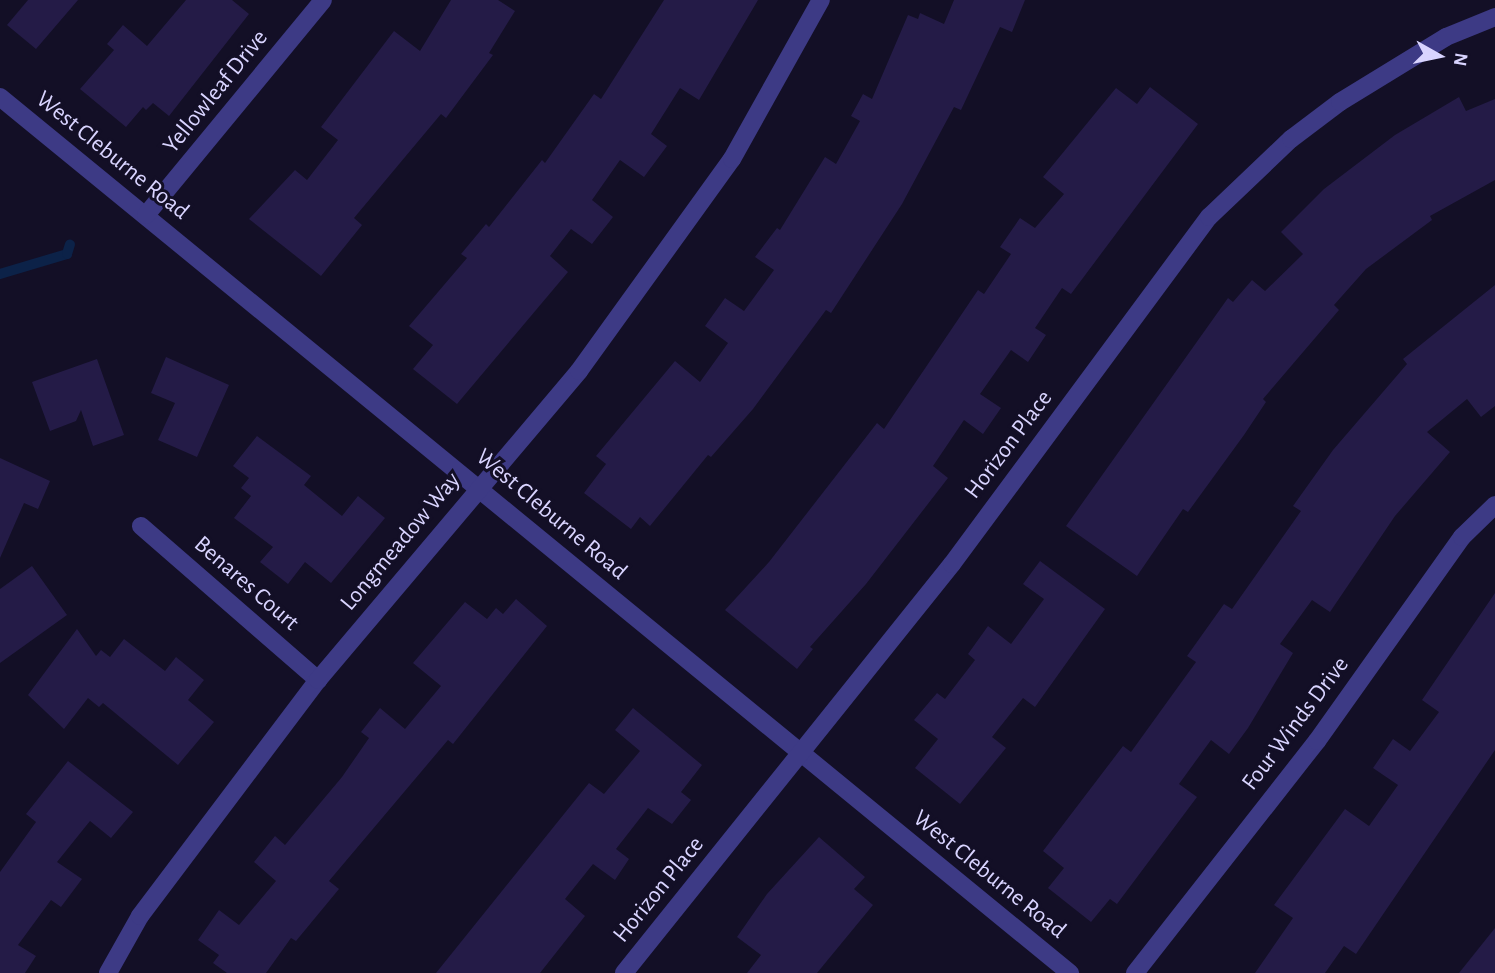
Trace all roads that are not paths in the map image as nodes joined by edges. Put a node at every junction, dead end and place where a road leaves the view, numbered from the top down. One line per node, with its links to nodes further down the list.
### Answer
1 (324, 0): 5 (street, Yellowleaf Drive)
2 (821, 0): 6 (street, Longmeadow Way)
3 (1495, 17): 10 (street, Horizon Place)
4 (0, 97): 5 (street, West Cleburne Road)
5 (146, 215): 6 (street, West Cleburne Road)
6 (479, 486): 9 (street, Longmeadow Way); 10 (street, West Cleburne Road)
7 (1495, 505): 14 (street, Four Winds Drive)
8 (141, 526): 9 (street, Benares Court)
9 (318, 680): 11 (street, Longmeadow Way)
10 (800, 753): 12 (street, Horizon Place); 13 (street, West Cleburne Road)
11 (108, 973)
12 (624, 973)
13 (1070, 973)
14 (1135, 973)

